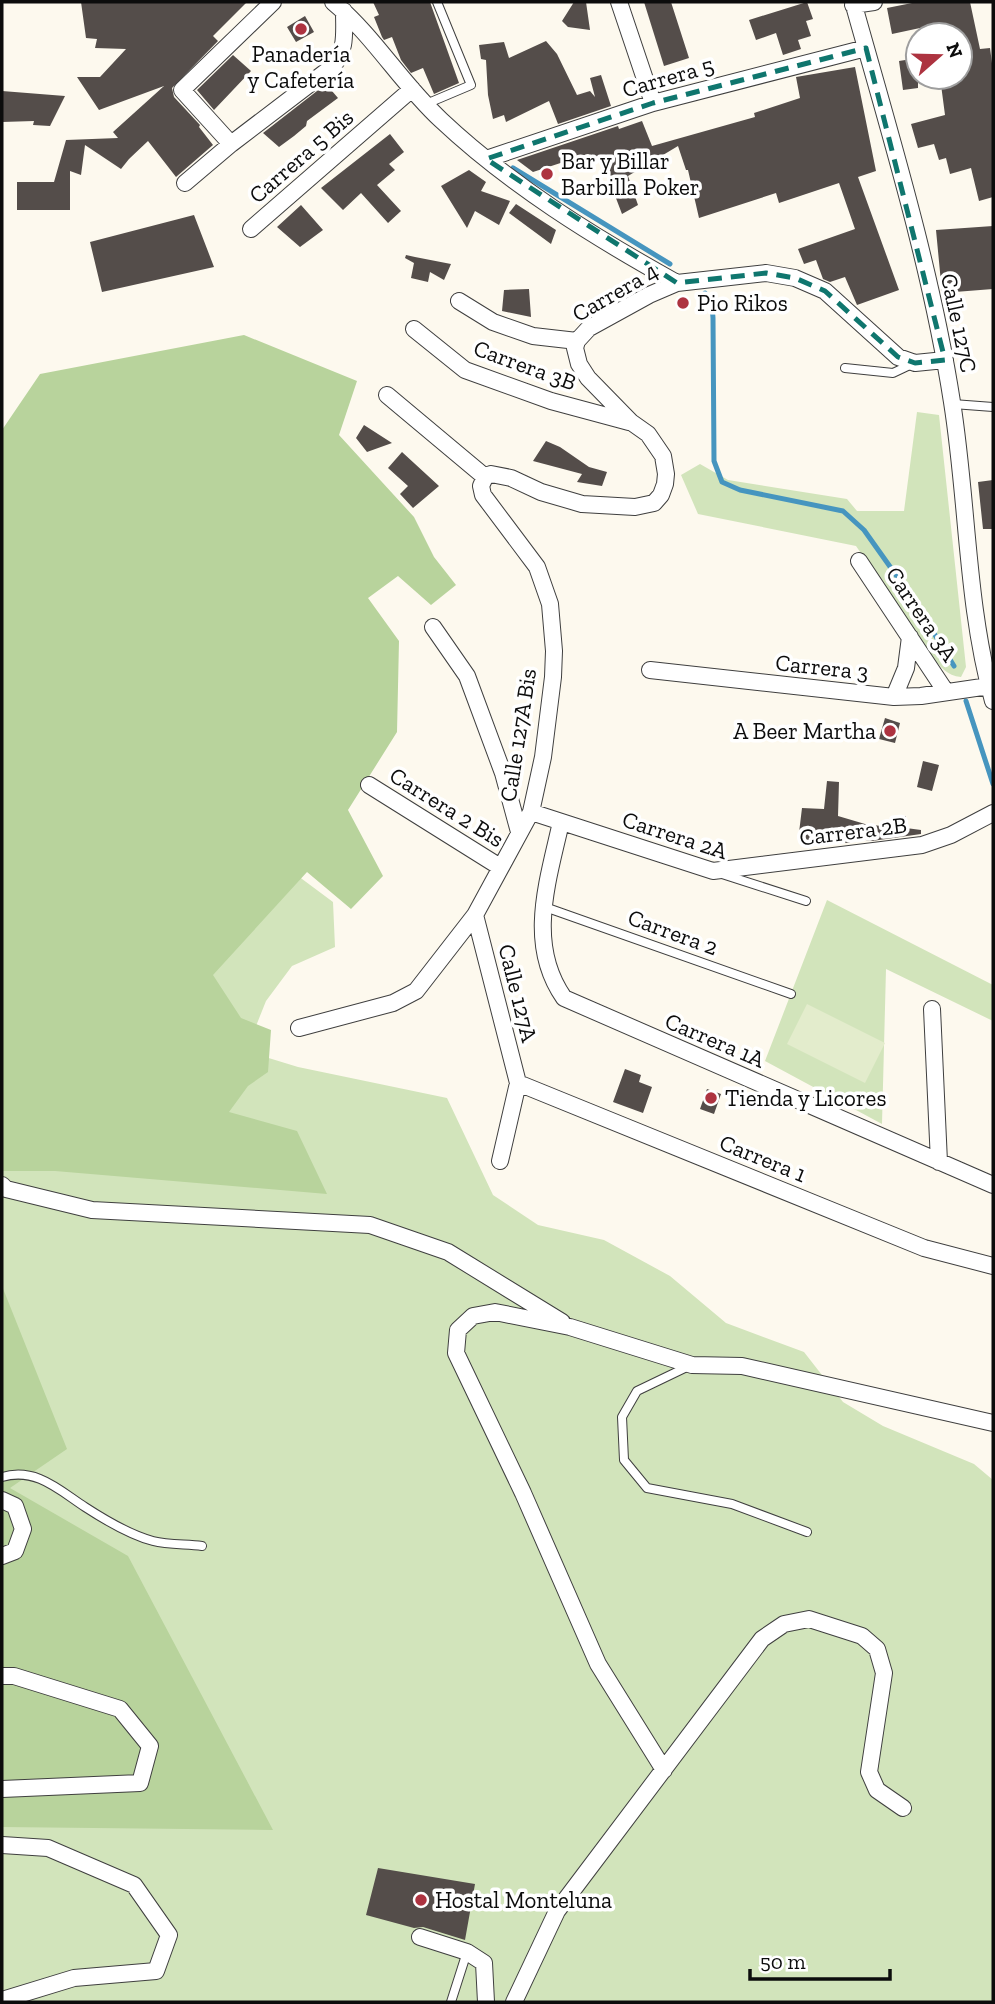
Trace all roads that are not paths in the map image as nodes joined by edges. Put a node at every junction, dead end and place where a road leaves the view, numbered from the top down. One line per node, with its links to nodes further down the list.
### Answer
1 (273, 2): 11 (street)
2 (437, 2): 10 (lane)
3 (619, 2): 9 (street)
4 (874, 2): 5 (street)
5 (853, 3): 7 (street, Calle 127C)
6 (338, 6): 8 (street); 11 (street)
7 (866, 48): 9 (street, Carrera 5); 19 (street, Calle 127C)
8 (412, 89): 10 (street); 14 (street, Carrera 5 Bis)
9 (653, 103): 12 (street, Carrera 5)
10 (426, 104): 12 (street)
11 (231, 144): 13 (street)
12 (486, 159): 15 (street)
13 (185, 183)
14 (251, 229)
15 (677, 283): 18 (street, Carrera 4); 20 (street, Carrera 4)
16 (459, 301): 18 (street, Carrera 4)
17 (414, 329): 25 (street, Carrera 3B)
18 (577, 341): 25 (street)
19 (945, 360): 20 (street); 23 (street, Calle 127C)
20 (915, 363): 21 (lane)
21 (845, 368)
22 (387, 395): 26 (street)
23 (953, 404): 24 (lane); 32 (street, Calle 127C)
24 (993, 407)
25 (631, 422): 26 (street)
26 (485, 477): 35 (street, Calle 127A Bis)
27 (859, 561): 29 (street, Carrera 3A)
28 (433, 627): 38 (street)
29 (910, 637): 31 (street, Carrera 3A); 33 (street)
30 (650, 670): 33 (street, Carrera 3)
31 (946, 692): 32 (street, Carrera 3); 33 (street, Carrera 3)
32 (991, 693)
33 (894, 697)
34 (369, 785): 39 (street, Carrera 2 Bis)
35 (531, 812): 37 (street, Carrera 2A); 38 (street, Calle 127A Bis)
36 (993, 813): 40 (street, Carrera 2B)
37 (561, 822): 40 (street, Carrera 2A); 42 (street)
38 (519, 832): 39 (street, Calle 127A Bis)
39 (500, 867): 43 (street, Calle 127A Bis)
40 (713, 871): 41 (lane, Carrera 2A)
41 (806, 901)
42 (542, 906): 44 (lane, Carrera 2); 49 (street, Carrera 1A)
43 (475, 915): 46 (street, Calle 127A Bis); 47 (street, Calle 127A)
44 (791, 994)
45 (932, 1009): 49 (street)
46 (299, 1028)
47 (518, 1083): 48 (street); 52 (street, Carrera 1)
48 (500, 1161)
49 (939, 1162): 51 (street, Carrera 1A)
50 (2, 1185): 53 (street)
51 (993, 1185)
52 (993, 1266)
53 (570, 1327): 54 (street); 62 (street)
54 (692, 1365): 55 (street); 58 (lane)
55 (993, 1423)
56 (2, 1477): 59 (lane)
57 (2, 1500): 60 (street)
58 (807, 1532)
59 (202, 1546)
60 (2, 1556)
61 (2, 1676): 63 (street)
62 (664, 1770): 64 (street); 71 (street)
63 (2, 1789)
64 (903, 1808)
65 (2, 1845): 68 (street)
66 (420, 1937): 67 (street)
67 (467, 1952): 69 (lane); 70 (street)
68 (2, 2000)
69 (451, 2002)
70 (486, 2002)
71 (514, 2002)

